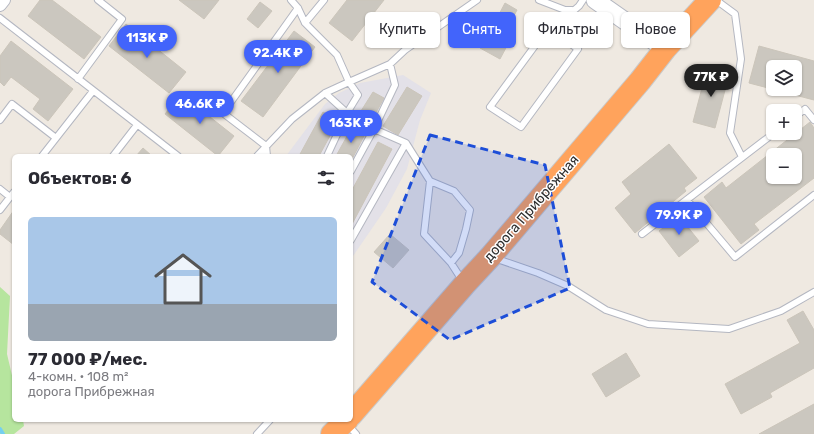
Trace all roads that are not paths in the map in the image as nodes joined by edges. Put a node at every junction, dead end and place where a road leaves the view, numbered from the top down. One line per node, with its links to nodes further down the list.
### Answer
1 (4, 0): 11 (street)
2 (98, 0): 19 (lane)
3 (291, 0): 12 (lane)
4 (324, 0): 15 (lane)
5 (477, 0): 18 (lane)
6 (539, 0): 13 (lane)
7 (583, 0): 13 (lane)
8 (595, 0): 17 (street)
9 (710, 0): 17 (highway, дорога Прибрежная)
10 (716, 0): 39 (lane)
11 (0, 5)
12 (298, 8): 15 (lane); 32 (lane)
13 (572, 10)
14 (0, 18): 19 (lane)
15 (305, 23): 20 (lane)
16 (556, 32): 16 (lane)
17 (665, 49): 49 (highway, дорога Прибрежная)
18 (390, 64): 20 (lane); 28 (lane)
19 (78, 79): 21 (lane)
20 (350, 82): 22 (lane); 24 (lane)
21 (94, 91): 27 (lane); 29 (lane)
22 (325, 93): 24 (lane); 32 (lane)
23 (802, 111): 26 (lane)
24 (347, 113): 28 (lane); 38 (lane)
25 (0, 120): 29 (lane)
26 (814, 120)
27 (137, 125): 34 (lane); 35 (lane)
28 (374, 129): 31 (lane); 40 (lane)
29 (56, 138): 33 (lane)
30 (766, 139): 39 (lane)
31 (406, 143): 41 (lane); 48 (lane)
32 (266, 146): 36 (lane); 37 (lane)
33 (44, 154)
34 (115, 154)
35 (175, 154)
36 (259, 154)
37 (267, 154)
38 (328, 154)
39 (742, 157): 45 (lane)
40 (353, 167)
41 (430, 181): 50 (lane); 50 (lane)
42 (0, 189): 43 (lane)
43 (12, 195): 46 (lane)
44 (814, 195): 45 (lane)
45 (687, 200): 47 (lane)
46 (0, 210)
47 (642, 234)
48 (353, 236)
49 (491, 256): 51 (highway, дорога Прибрежная); 52 (lane)
50 (451, 263): 51 (lane)
51 (465, 284): 53 (highway, дорога Прибрежная)
52 (814, 292)
53 (353, 417)
54 (268, 422): 55 (lane)
55 (257, 434)

